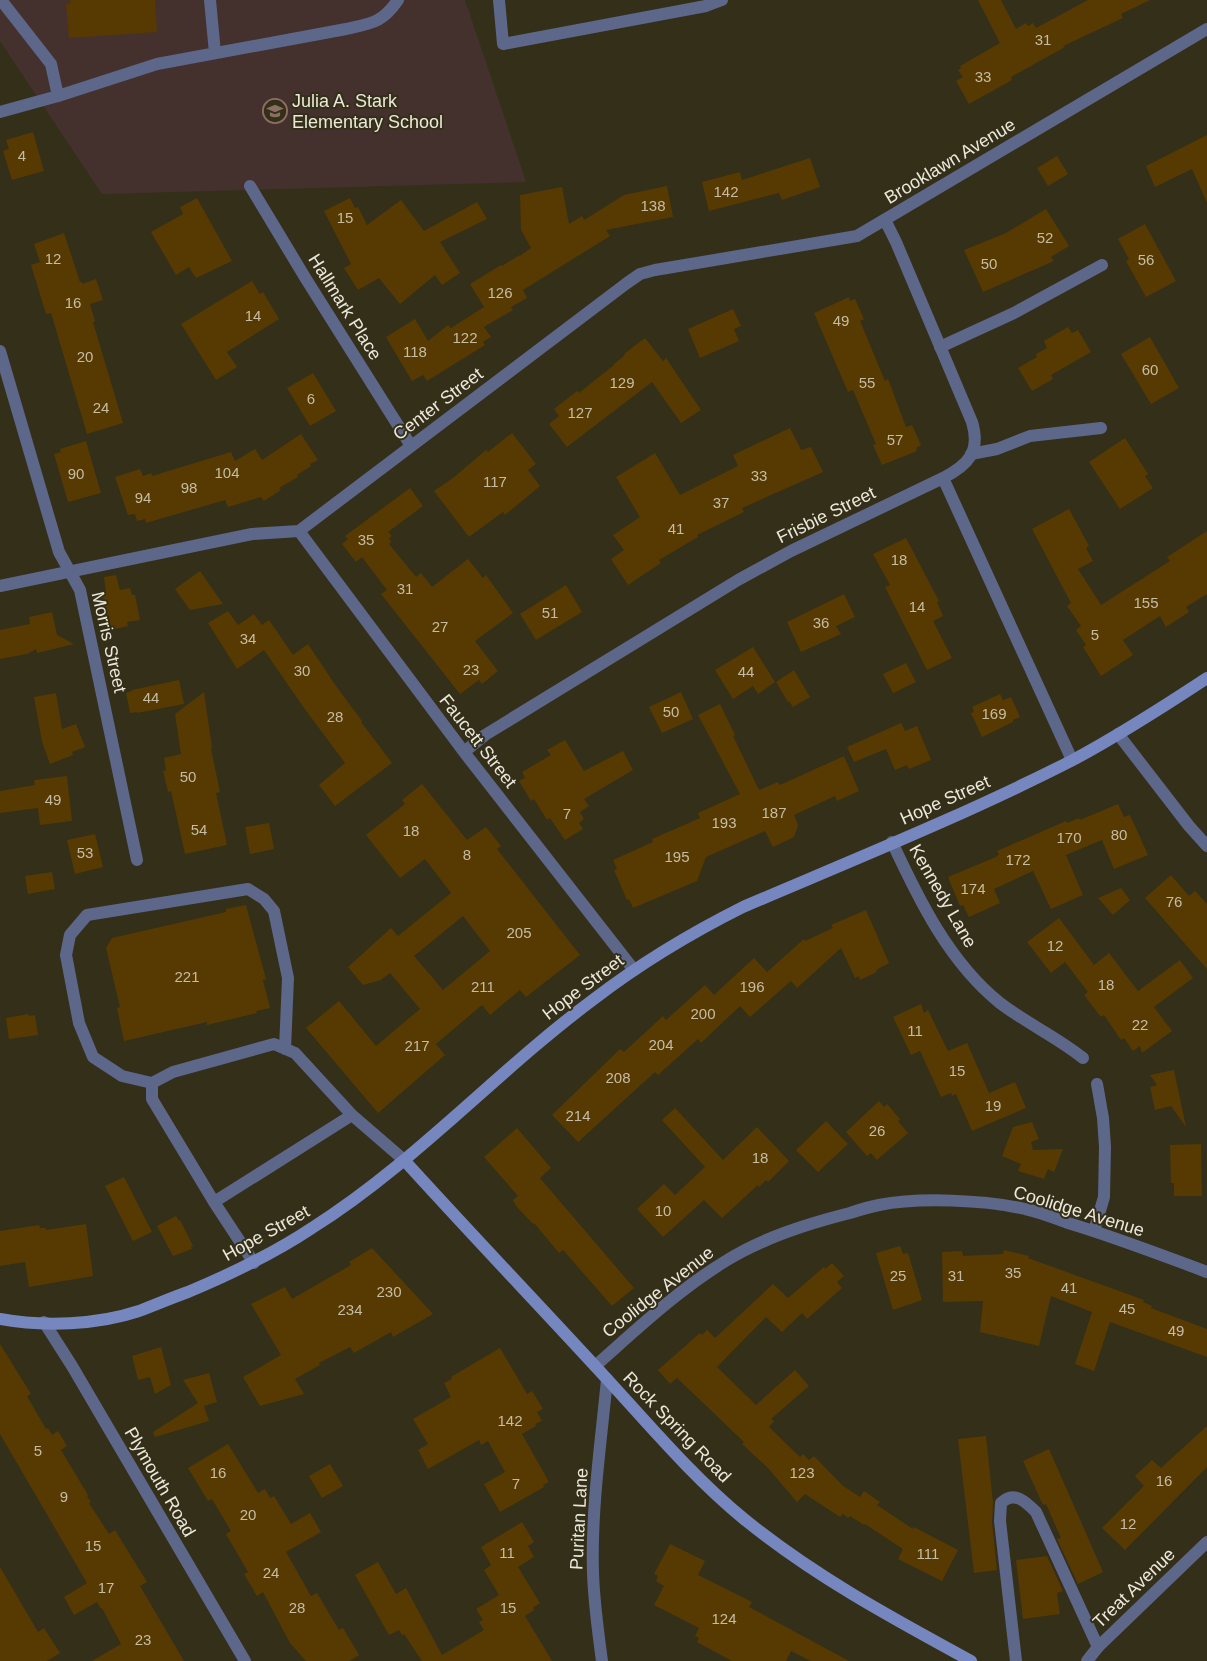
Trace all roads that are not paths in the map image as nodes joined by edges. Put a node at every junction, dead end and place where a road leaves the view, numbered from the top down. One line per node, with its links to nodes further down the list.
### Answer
1 (1, 0): 8 (street)
2 (210, 0): 7 (street)
3 (398, 0): 7 (street)
4 (499, 0): 5 (street)
5 (722, 0)
6 (1207, 29): 11 (street, Brooklawn Avenue)
7 (215, 53): 8 (street)
8 (58, 96): 9 (street)
9 (0, 112)
10 (250, 186): 16 (street, Hallmark Place)
11 (885, 220): 13 (street, Brooklawn Avenue); 16 (street, Center Street)
12 (1102, 266): 13 (street)
13 (940, 347): 17 (street, Brooklawn Avenue)
14 (0, 351): 20 (street, Morris Street)
15 (1101, 428): 17 (street)
16 (411, 446): 19 (street, Center Street)
17 (972, 454): 18 (street)
18 (943, 478): 24 (street, Frisbie Street); 25 (street)
19 (299, 531): 20 (street); 24 (street, Faucett Street)
20 (70, 572): 21 (street); 28 (street, Morris Street)
21 (0, 586)
22 (1207, 678): 23 (main road, Hope Street)
23 (1118, 734): 25 (main road, Hope Street); 26 (street)
24 (464, 752): 29 (street, Faucett Street)
25 (1072, 760): 27 (main road, Hope Street)
26 (1205, 840)
27 (892, 842): 29 (main road, Hope Street); 31 (street, Kennedy Lane)
28 (137, 860)
29 (634, 970): 35 (main road, Hope Street)
30 (285, 1049): 32 (street); 32 (street); 34 (street)
31 (1083, 1058)
32 (152, 1084): 36 (street)
33 (1098, 1084): 37 (street)
34 (352, 1115): 35 (street); 36 (street)
35 (404, 1160): 38 (main road, Hope Street); 42 (main road, Rock Spring Road)
36 (214, 1202): 38 (street)
37 (1094, 1231): 39 (street, Coolidge Avenue); 42 (street, Coolidge Avenue)
38 (254, 1262): 41 (main road, Hope Street)
39 (1207, 1272)
40 (0, 1319): 41 (main road, Hope Street)
41 (44, 1322): 46 (street, Plymouth Road)
42 (595, 1366): 43 (main road, Rock Spring Road)
43 (607, 1379): 47 (street, Puritan Lane); 48 (main road, Rock Spring Road)
44 (1207, 1542): 45 (street, Treat Avenue)
45 (1098, 1647): 49 (street); 50 (street, Treat Avenue)
46 (245, 1661)
47 (602, 1661)
48 (971, 1661)
49 (1016, 1661)
50 (1087, 1661)

